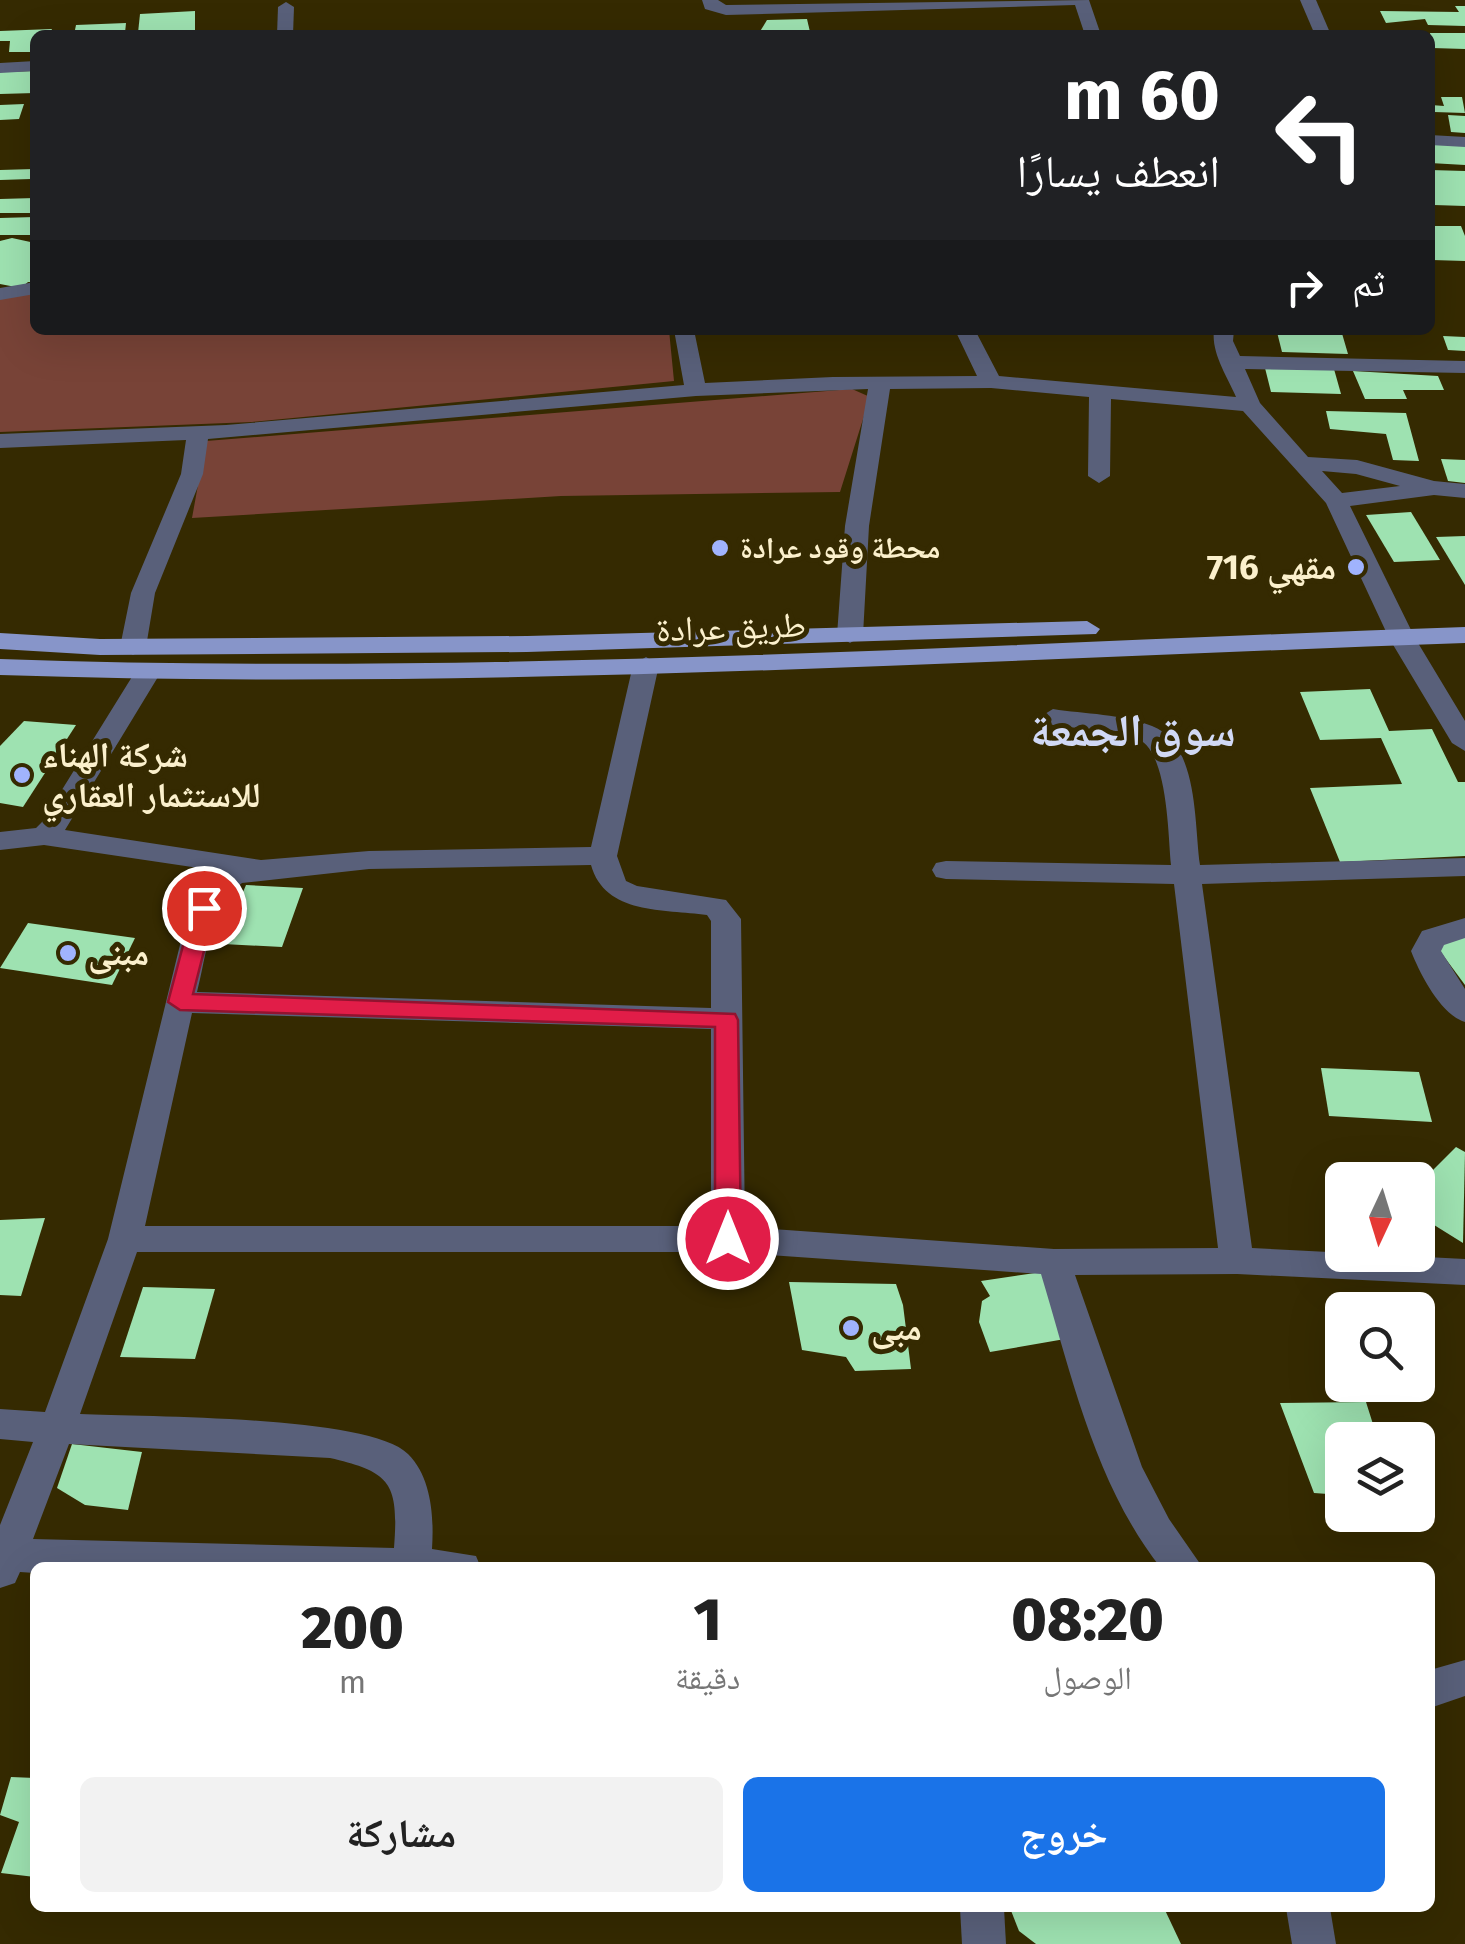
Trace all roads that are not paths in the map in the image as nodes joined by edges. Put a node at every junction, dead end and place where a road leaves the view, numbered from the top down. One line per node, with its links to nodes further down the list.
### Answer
1 (710, 0): 2 (street)
2 (1081, 0): 6 (street)
3 (1308, 0): 7 (street)
4 (286, 7): 5 (street)
5 (286, 30)
6 (1091, 30)
7 (1321, 30)
8 (30, 66): 9 (street)
9 (0, 68)
10 (1435, 140): 11 (street)
11 (1465, 142)
12 (30, 289): 13 (street)
13 (0, 294)
14 (684, 335): 22 (street)
15 (968, 335): 20 (street)
16 (1223, 335): 17 (street)
17 (1230, 362): 18 (street); 23 (street)
18 (1465, 367)
19 (880, 382): 20 (street); 22 (street); 33 (street)
20 (991, 382): 21 (street)
21 (1100, 389): 23 (street); 27 (street)
22 (696, 390): 24 (street)
23 (1250, 405): 26 (street)
24 (198, 433): 25 (street); 36 (street)
25 (0, 441)
26 (1304, 463): 28 (street); 30 (street)
27 (1100, 476)
28 (1433, 488): 29 (street); 30 (street)
29 (1465, 491)
30 (1336, 501): 32 (street)
31 (1465, 618): 32 (main road, طريق عرادة)
32 (1398, 629): 33 (main road, طريق عرادة); 34 (main road, طريق عرادة); 37 (main road, طريق عرادة); 41 (street)
33 (850, 634): 36 (main road, طريق عرادة)
34 (1465, 635)
35 (0, 641): 36 (main road, طريق عرادة)
36 (133, 646)
37 (646, 665): 39 (main road, طريق عرادة); 44 (street)
38 (0, 668): 39 (main road, طريق عرادة)
39 (148, 672): 42 (street)
40 (1054, 717): 48 (street)
41 (1465, 743)
42 (44, 836): 43 (street); 46 (street)
43 (0, 841)
44 (603, 856): 46 (street); 52 (street)
45 (1465, 867): 48 (street)
46 (260, 869): 50 (street)
47 (946, 870): 48 (street)
48 (1186, 875): 55 (street)
49 (1465, 928): 51 (street)
50 (180, 1002): 52 (street); 53 (street)
51 (1465, 1011)
52 (726, 1020): 54 (street)
53 (125, 1239): 54 (street); 59 (street)
54 (728, 1239): 56 (street)
55 (1237, 1261): 56 (street); 57 (street)
56 (1054, 1262): 63 (street)
57 (1465, 1272)
58 (0, 1424): 59 (street)
59 (57, 1428): 60 (street); 62 (street)
60 (2, 1561): 61 (street)
61 (104, 1562)
62 (411, 1562)
63 (1179, 1562)
64 (1465, 1678): 65 (street)
65 (1435, 1687)
66 (982, 1912): 68 (street)
67 (1309, 1912): 69 (street)
68 (984, 1944)
69 (1314, 1944)

